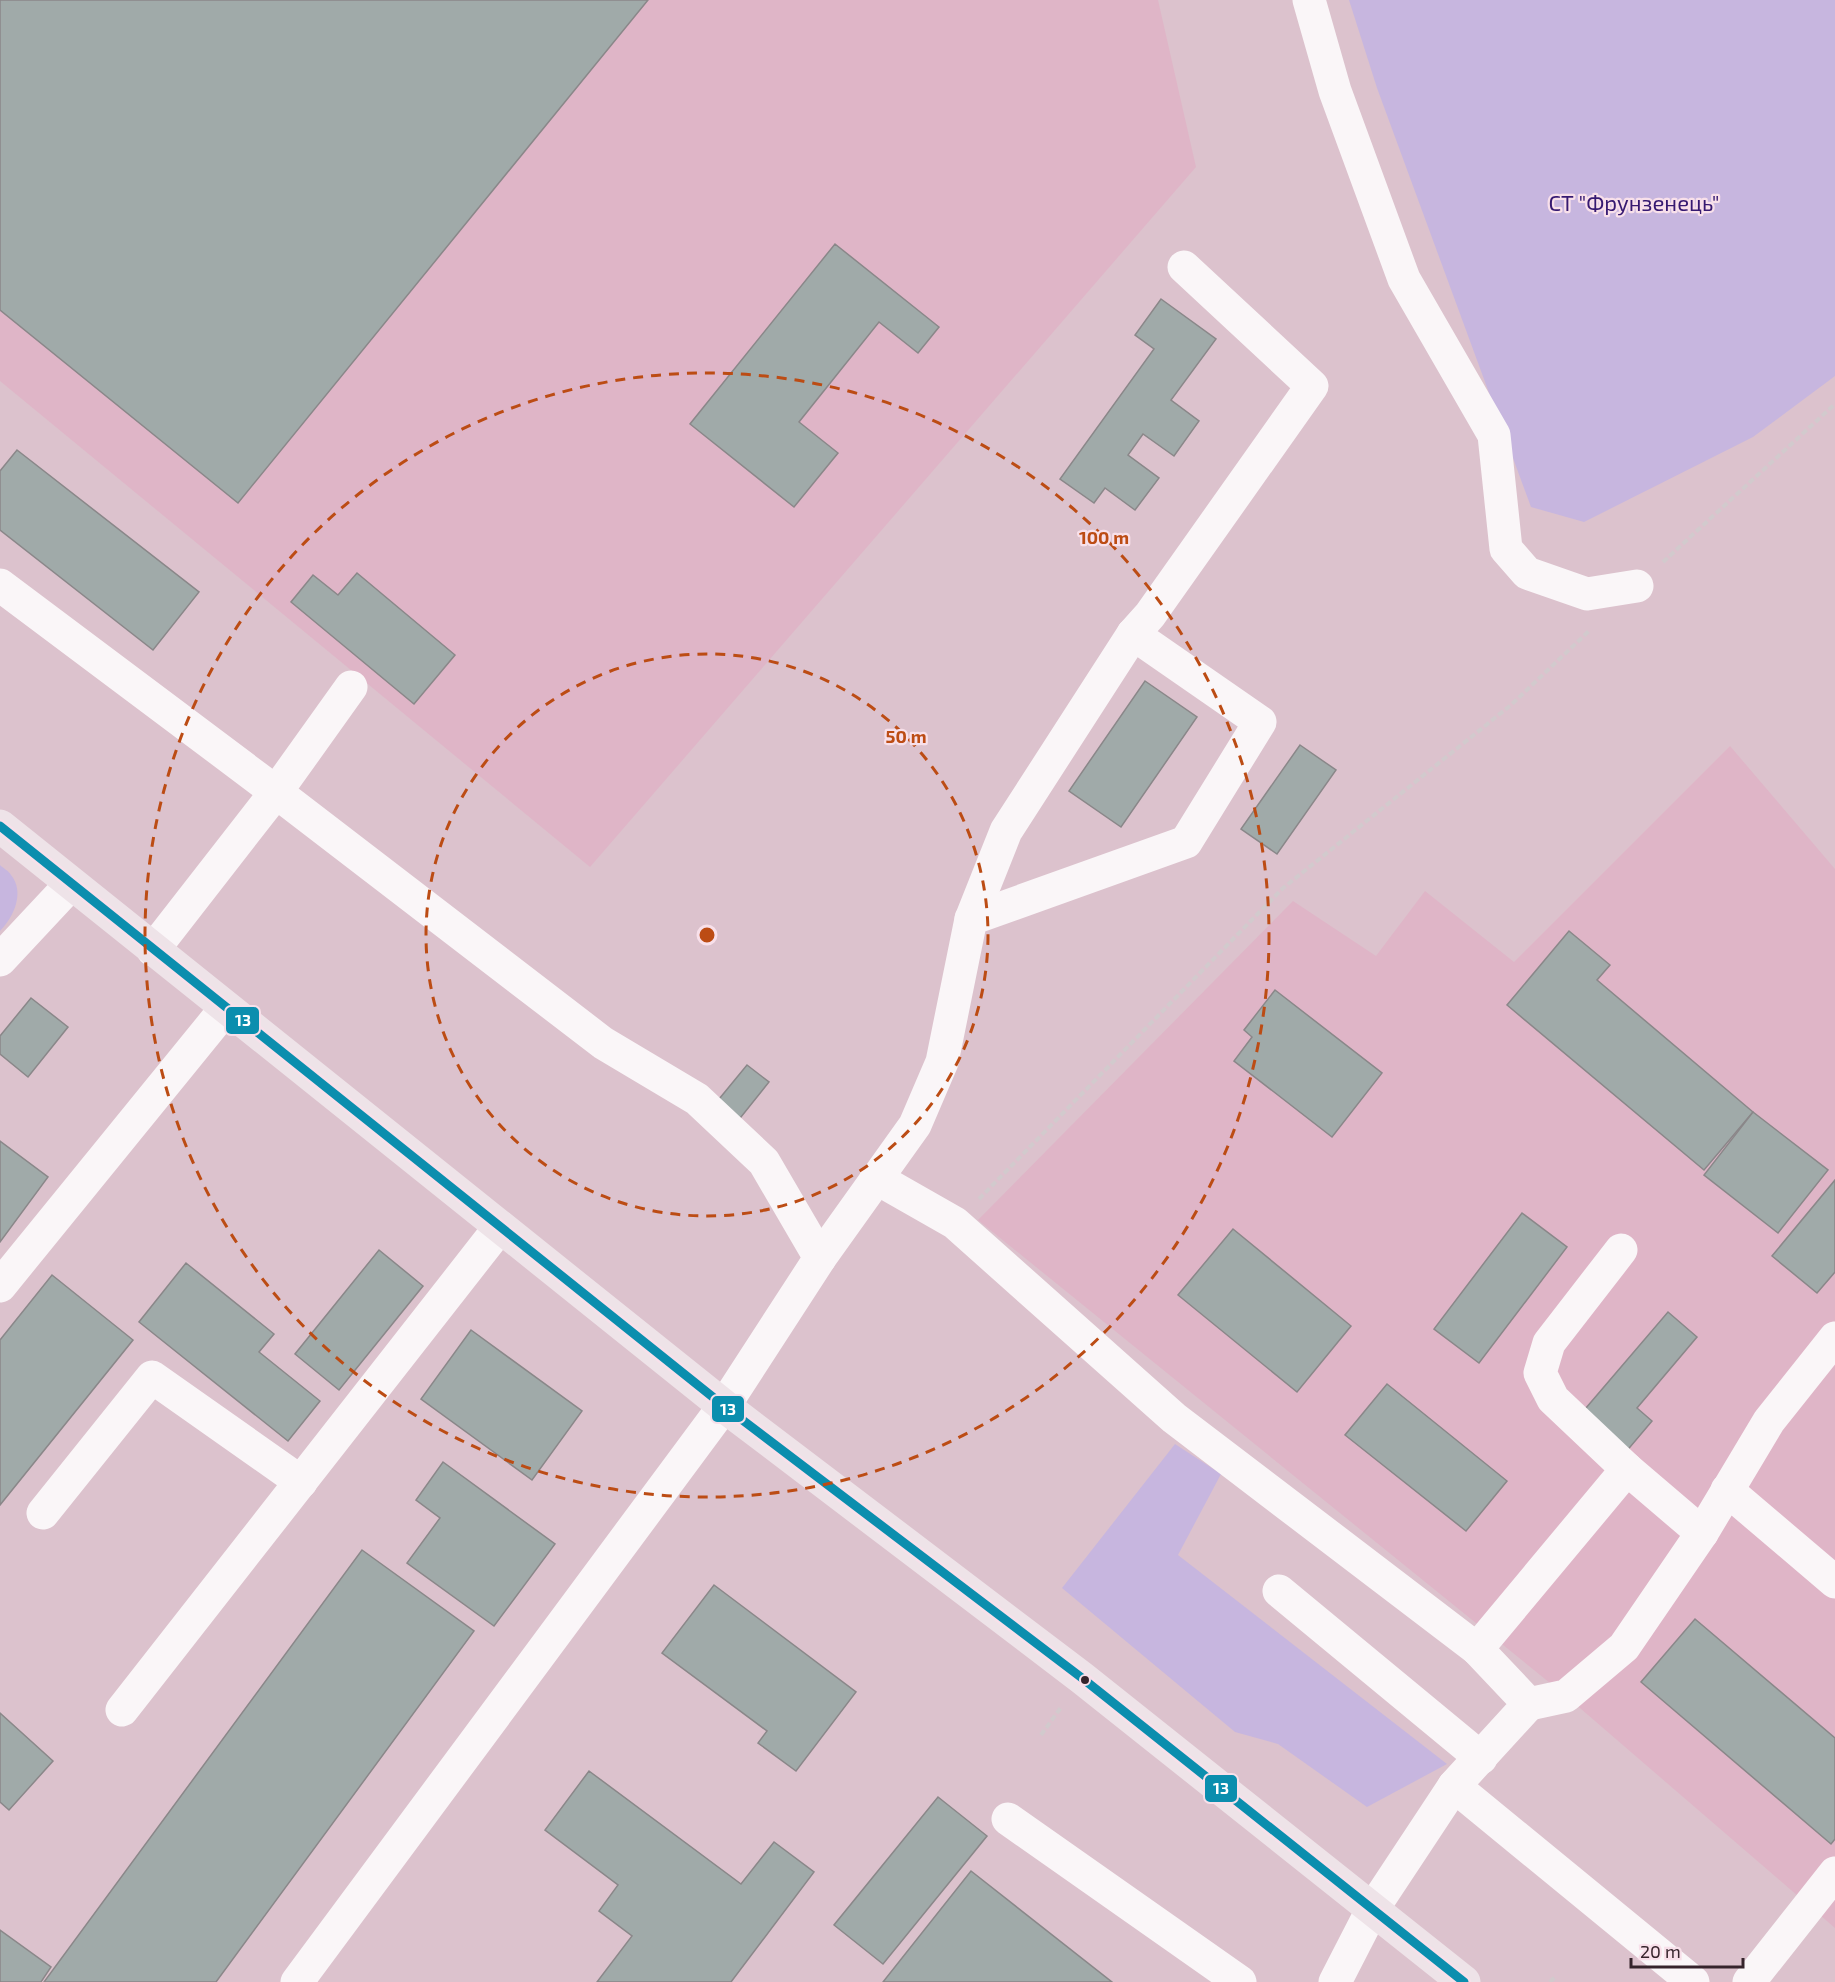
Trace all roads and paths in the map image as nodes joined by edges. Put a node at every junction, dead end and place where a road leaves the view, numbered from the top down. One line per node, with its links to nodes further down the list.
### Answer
1 (1309, 0): 5 (lane)
2 (1184, 267): 7 (lane)
3 (1835, 404): 5 (path)
4 (0, 585): 9 (lane)
5 (1637, 586)
6 (1595, 626): 17 (path)
7 (1133, 634): 12 (lane); 12 (lane)
8 (351, 687): 9 (lane)
9 (276, 792): 13 (lane); 20 (lane)
10 (0, 826): 11 (main road)
11 (71, 884): 13 (main road); 14 (lane)
12 (971, 919): 16 (lane)
13 (153, 950): 15 (main road)
14 (0, 960)
15 (226, 1008): 18 (main road); 21 (lane)
16 (876, 1178): 17 (lane); 20 (lane)
17 (955, 1223): 31 (lane)
18 (500, 1227): 23 (main road); 25 (lane)
19 (1621, 1250): 24 (lane)
20 (820, 1258): 23 (lane)
21 (0, 1286)
22 (1835, 1338): 26 (lane)
23 (724, 1406): 38 (main road); 40 (lane)
24 (1628, 1469): 28 (lane); 31 (lane)
25 (301, 1482): 27 (lane); 33 (lane)
26 (1727, 1490): 28 (lane); 29 (lane)
27 (43, 1513)
28 (1702, 1533): 32 (lane)
29 (1835, 1582)
30 (1279, 1591): 34 (lane)
31 (1477, 1649): 32 (lane)
32 (1529, 1704): 34 (lane)
33 (123, 1710)
34 (1480, 1758): 35 (lane)
35 (1455, 1786): 38 (lane); 45 (lane)
36 (1008, 1820): 41 (lane)
37 (1830, 1889): 46 (lane)
38 (1372, 1910): 42 (lane); 43 (main road)
39 (1556, 1976): 44 (path)
40 (297, 1982)
41 (1240, 1982)
42 (1335, 1982)
43 (1464, 1982)
44 (1550, 1982)
45 (1693, 1982)
46 (1749, 1982)

